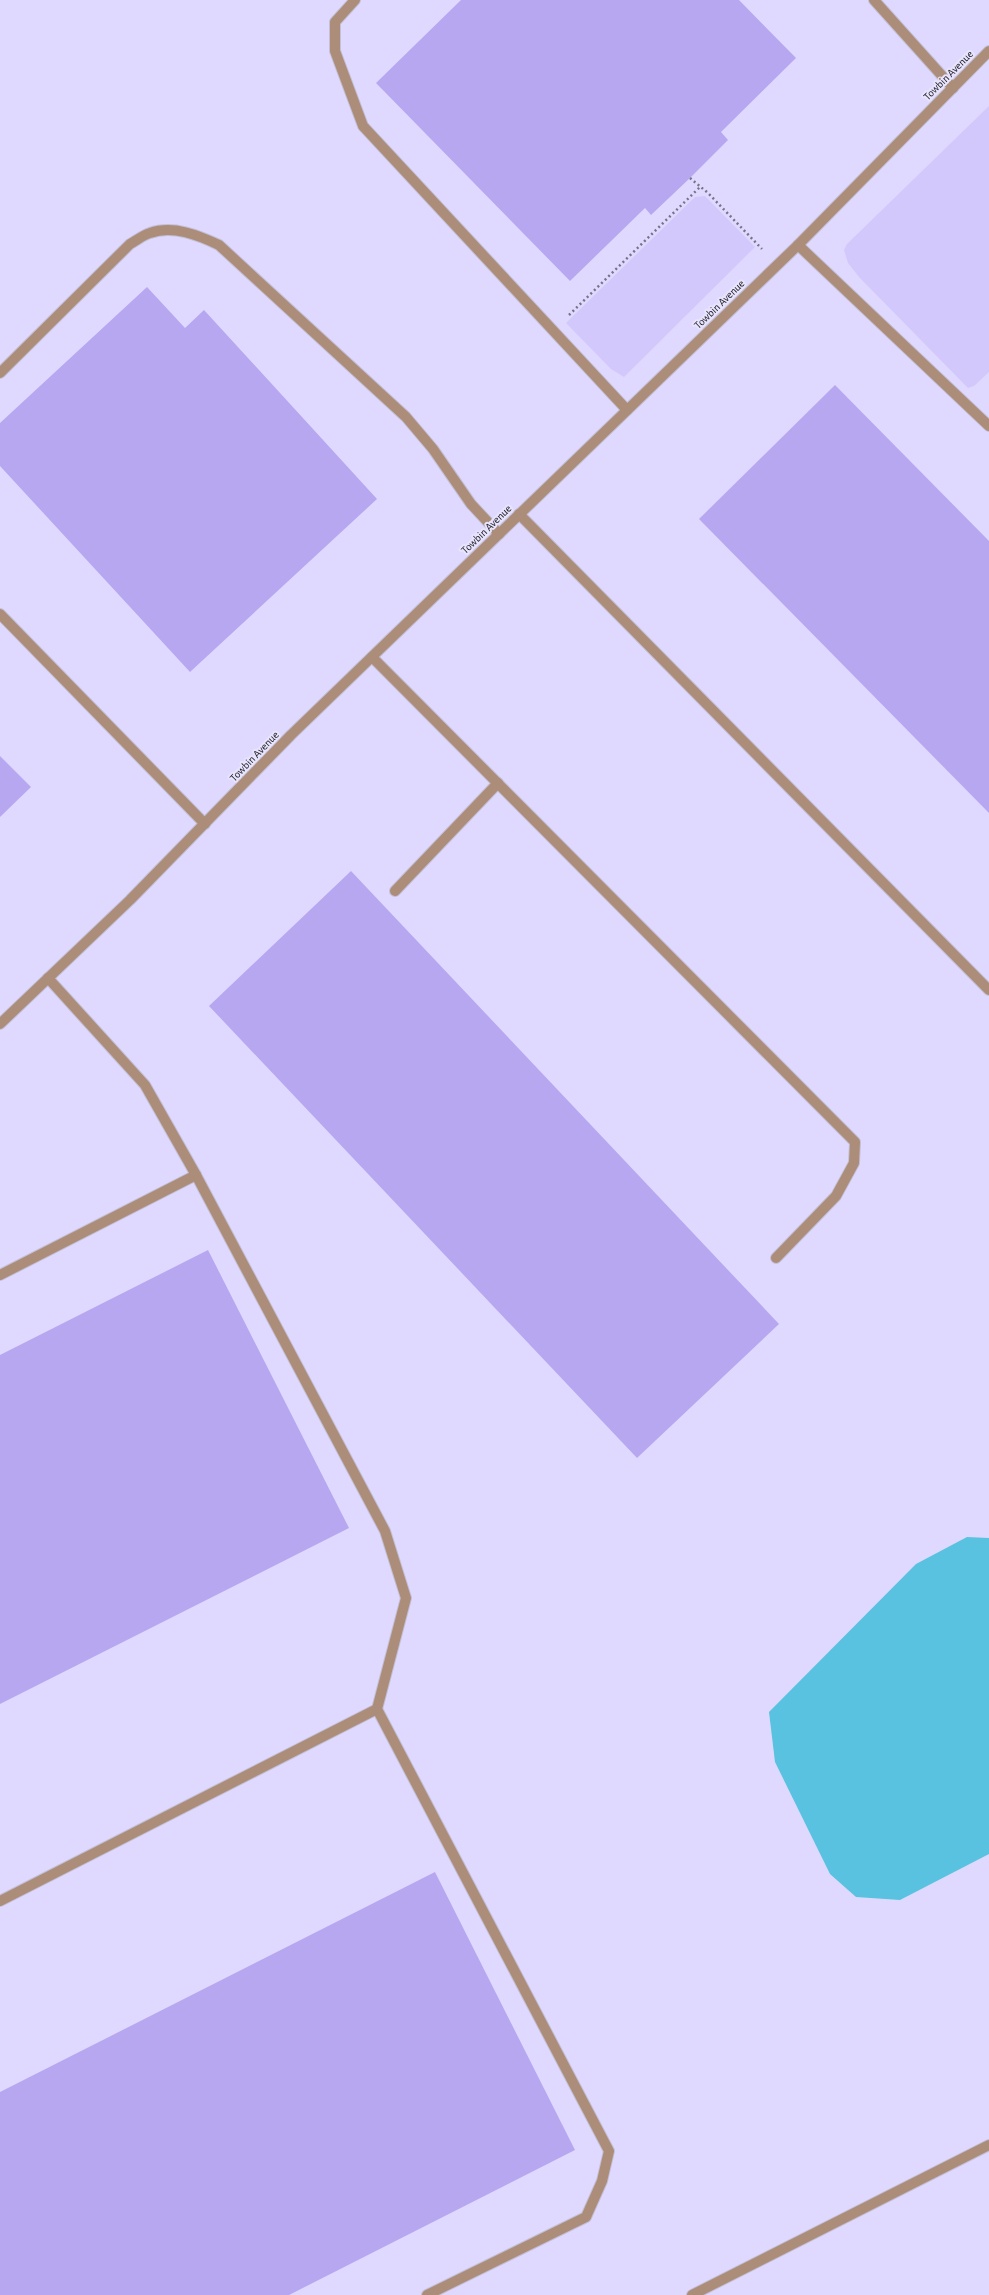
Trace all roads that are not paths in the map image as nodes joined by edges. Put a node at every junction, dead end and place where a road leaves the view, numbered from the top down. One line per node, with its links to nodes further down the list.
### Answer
1 (355, 0): 7 (street)
2 (874, 0): 4 (street)
3 (989, 51): 4 (street, Towbin Avenue)
4 (953, 88): 5 (street, Towbin Avenue)
5 (798, 244): 7 (street, Towbin Avenue); 8 (street)
6 (0, 373): 10 (street)
7 (627, 410): 9 (street, Towbin Avenue)
8 (989, 426)
9 (519, 514): 10 (street, Towbin Avenue); 17 (street)
10 (499, 534): 12 (street, Towbin Avenue)
11 (0, 614): 14 (street)
12 (372, 656): 13 (street); 14 (street, Towbin Avenue)
13 (498, 783): 15 (street); 20 (street)
14 (205, 824): 16 (street, Towbin Avenue)
15 (395, 891)
16 (48, 978): 18 (street, Towbin Avenue); 19 (street)
17 (989, 990)
18 (0, 1024)
19 (196, 1175): 21 (street); 22 (street)
20 (776, 1258)
21 (0, 1275)
22 (377, 1709): 23 (street); 25 (street)
23 (0, 1901)
24 (989, 2145): 26 (street)
25 (427, 2295)
26 (692, 2295)

